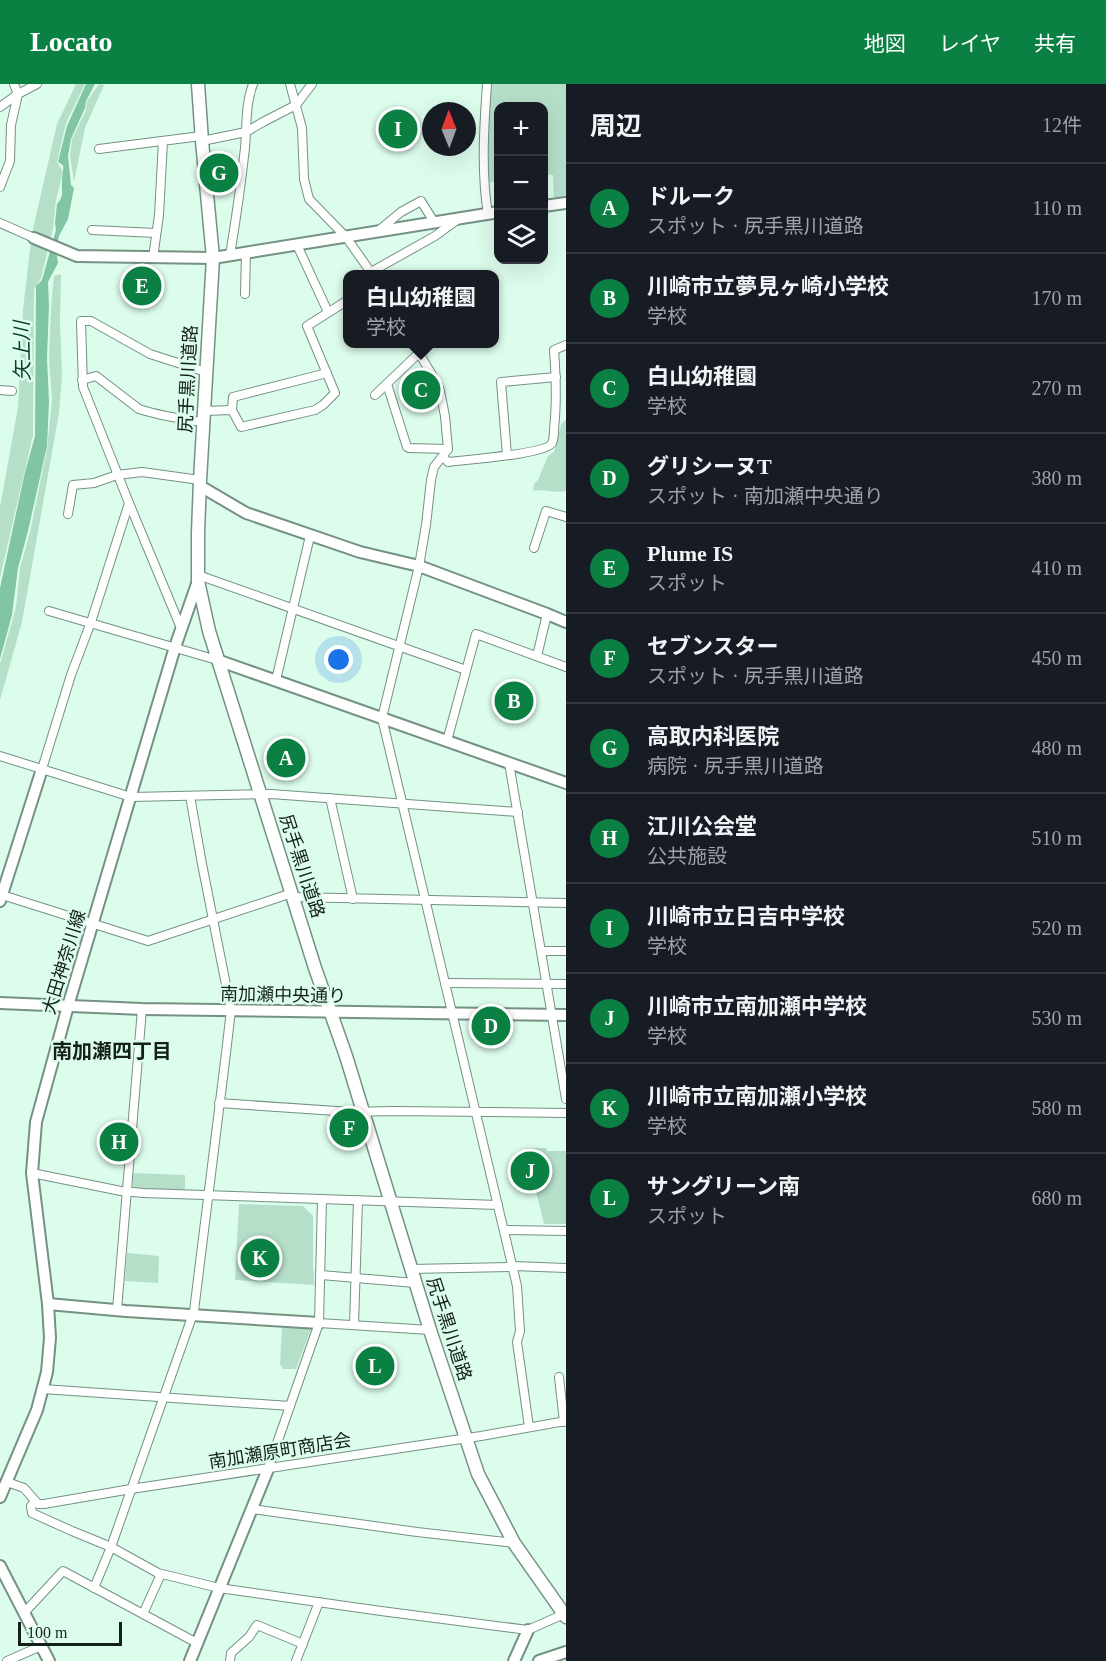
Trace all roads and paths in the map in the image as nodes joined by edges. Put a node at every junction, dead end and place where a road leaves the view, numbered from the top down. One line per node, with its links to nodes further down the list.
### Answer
1 (14, 84): 8 (street)
2 (37, 84): 8 (street)
3 (198, 84): 12 (main road, 尻手黒川道路)
4 (253, 84): 11 (street)
5 (290, 84): 9 (street)
6 (312, 84): 9 (street)
7 (487, 84): 18 (street)
8 (18, 94): 10 (street); 15 (street)
9 (296, 105): 11 (street); 25 (street)
10 (0, 106)
11 (246, 132): 12 (street); 29 (street)
12 (201, 138): 13 (street); 31 (main road, 尻手黒川道路)
13 (163, 141): 14 (street); 24 (street)
14 (99, 149)
15 (0, 187)
16 (566, 203): 17 (street)
17 (548, 205)
18 (493, 213): 19 (street)
19 (460, 218): 20 (street); 33 (street)
20 (434, 222): 23 (street); 23 (street)
21 (0, 223): 26 (street)
22 (92, 230): 24 (street)
23 (378, 231): 25 (street)
24 (156, 233): 30 (street)
25 (346, 237): 27 (street); 32 (street)
26 (34, 238): 30 (street)
27 (297, 245): 28 (street); 36 (street)
28 (246, 252): 29 (street); 34 (street)
29 (230, 255): 31 (street)
30 (153, 258): 31 (street)
31 (213, 258): 40 (main road, 尻手黒川道路)
32 (370, 270)
33 (377, 270)
34 (245, 294)
35 (343, 303): 36 (street)
36 (328, 312): 41 (street)
37 (566, 345): 42 (street)
38 (420, 348): 39 (street)
39 (419, 353): 44 (street); 50 (street)
40 (206, 372): 43 (street); 49 (main road, 尻手黒川道路)
41 (327, 373): 48 (street); 48 (street)
42 (556, 377): 51 (street); 51 (street)
43 (82, 380): 49 (street); 53 (street)
44 (387, 384): 47 (street); 50 (street)
45 (0, 390): 46 (street)
46 (12, 391)
47 (375, 395)
48 (232, 410): 49 (street)
49 (204, 416): 54 (main road, 尻手黒川道路)
50 (448, 449): 52 (street)
51 (507, 455): 52 (street)
52 (443, 457): 60 (street)
53 (117, 475): 54 (street); 55 (street); 56 (street)
54 (200, 483): 58 (street); 61 (main road, 尻手黒川道路)
55 (129, 504): 65 (street); 67 (street)
56 (68, 514)
57 (566, 517): 59 (street)
58 (310, 536): 60 (street); 62 (street)
59 (534, 548)
60 (419, 566): 64 (street); 68 (street)
61 (198, 578): 62 (street); 67 (street, 大田神奈川線); 71 (main road, 尻手黒川道路)
62 (293, 609): 68 (street); 74 (street)
63 (49, 611): 65 (street)
64 (547, 614): 66 (street); 70 (street)
65 (91, 622): 69 (street); 79 (street)
66 (566, 622)
67 (181, 628): 69 (street, 大田神奈川線)
68 (399, 646): 73 (street); 75 (street)
69 (175, 647): 71 (street); 83 (street, 大田神奈川線)
70 (537, 656): 72 (street); 73 (street)
71 (218, 660): 74 (street); 81 (main road, 尻手黒川道路)
72 (566, 667)
73 (466, 670): 76 (street)
74 (276, 680): 75 (street)
75 (382, 718): 76 (street); 85 (street)
76 (447, 741): 78 (street)
77 (0, 756): 79 (street)
78 (510, 763): 80 (street); 86 (street)
79 (42, 769): 83 (street); 88 (street)
80 (566, 783)
81 (261, 794): 82 (street); 84 (street); 87 (main road, 尻手黒川道路)
82 (190, 796): 83 (street); 93 (street)
83 (130, 797): 94 (street, 大田神奈川線)
84 (330, 798): 85 (street); 89 (street)
85 (402, 803): 86 (street); 90 (street)
86 (518, 812): 91 (street)
87 (293, 895): 89 (street); 93 (street); 104 (main road, 尻手黒川道路)
88 (1, 898): 94 (street)
89 (353, 899): 90 (street)
90 (425, 900): 91 (street); 97 (street)
91 (532, 902): 92 (street); 95 (street)
92 (566, 903)
93 (213, 920): 94 (street); 103 (street)
94 (93, 924): 101 (street, 大田神奈川線)
95 (541, 951): 96 (street); 98 (street)
96 (566, 951)
97 (445, 983): 98 (street); 105 (street)
98 (546, 983): 99 (street); 106 (street)
99 (566, 984)
100 (0, 1003): 101 (street, 南加瀬中央通り)
101 (68, 1006): 102 (street, 南加瀬中央通り); 113 (street, 大田神奈川線)
102 (142, 1009): 103 (street, 南加瀬中央通り); 114 (street)
103 (231, 1010): 104 (street, 南加瀬中央通り); 109 (street)
104 (331, 1012): 105 (street, 南加瀬中央通り); 110 (main road, 尻手黒川道路)
105 (452, 1014): 106 (street, 南加瀬中央通り); 111 (street)
106 (551, 1015): 107 (street, 南加瀬中央通り); 108 (street)
107 (566, 1015)
108 (566, 1099)
109 (219, 1103): 110 (street); 115 (street)
110 (362, 1111): 111 (street); 118 (main road, 尻手黒川道路)
111 (477, 1113): 112 (street); 119 (street)
112 (566, 1113)
113 (32, 1173): 114 (street); 128 (street, 大田神奈川線)
114 (128, 1191): 115 (street); 129 (street)
115 (208, 1194): 116 (street); 130 (street)
116 (322, 1199): 117 (street); 125 (street)
117 (358, 1200): 118 (street); 126 (street)
118 (390, 1201): 119 (street); 124 (main road, 尻手黒川道路)
119 (498, 1204): 120 (street)
120 (505, 1230): 121 (street); 122 (street)
121 (566, 1231)
122 (513, 1267): 123 (street); 124 (street); 139 (street)
123 (566, 1268)
124 (411, 1269): 127 (main road, 尻手黒川道路)
125 (321, 1275): 126 (street); 131 (street)
126 (356, 1278): 127 (street); 132 (street)
127 (415, 1283): 133 (main road, 尻手黒川道路)
128 (48, 1304): 129 (street); 135 (street, 大田神奈川線)
129 (117, 1310): 130 (street)
130 (193, 1316): 131 (street); 136 (street)
131 (319, 1323): 132 (street); 137 (street)
132 (354, 1325): 133 (street)
133 (430, 1330): 140 (main road, 尻手黒川道路)
134 (559, 1377): 138 (street)
135 (43, 1389): 136 (street); 142 (street, 大田神奈川線)
136 (164, 1398): 137 (street); 143 (street)
137 (290, 1406): 141 (street)
138 (565, 1422): 139 (street, 南加瀬原町商店会)
139 (529, 1427): 140 (street, 南加瀬原町商店会)
140 (467, 1438): 141 (street, 南加瀬原町商店会); 147 (main road, 尻手黒川道路)
141 (268, 1469): 143 (street, 南加瀬原町商店会); 146 (street)
142 (5, 1475): 144 (street, 大田神奈川線); 145 (street)
143 (131, 1490): 145 (street, 南加瀬原町商店会); 148 (street)
144 (0, 1497)
145 (35, 1502): 148 (street)
146 (252, 1509): 147 (street); 152 (street)
147 (514, 1543): 156 (main road, 尻手黒川道路)
148 (111, 1547): 150 (street); 151 (street)
149 (0, 1566): 154 (street)
150 (161, 1574): 152 (street); 155 (street)
151 (94, 1588): 154 (street); 155 (street)
152 (219, 1588): 153 (street); 158 (street)
153 (319, 1602): 157 (street); 159 (street)
154 (24, 1612): 160 (street)
155 (142, 1614): 158 (street)
156 (565, 1616): 157 (street)
157 (528, 1630): 167 (street)
158 (197, 1643): 164 (street)
159 (303, 1644): 165 (street); 166 (street)
160 (41, 1646): 162 (street); 163 (street)
161 (566, 1652): 168 (street)
162 (7, 1661)
163 (49, 1661)
164 (190, 1661)
165 (230, 1661)
166 (296, 1661)
167 (514, 1661)
168 (538, 1661)

